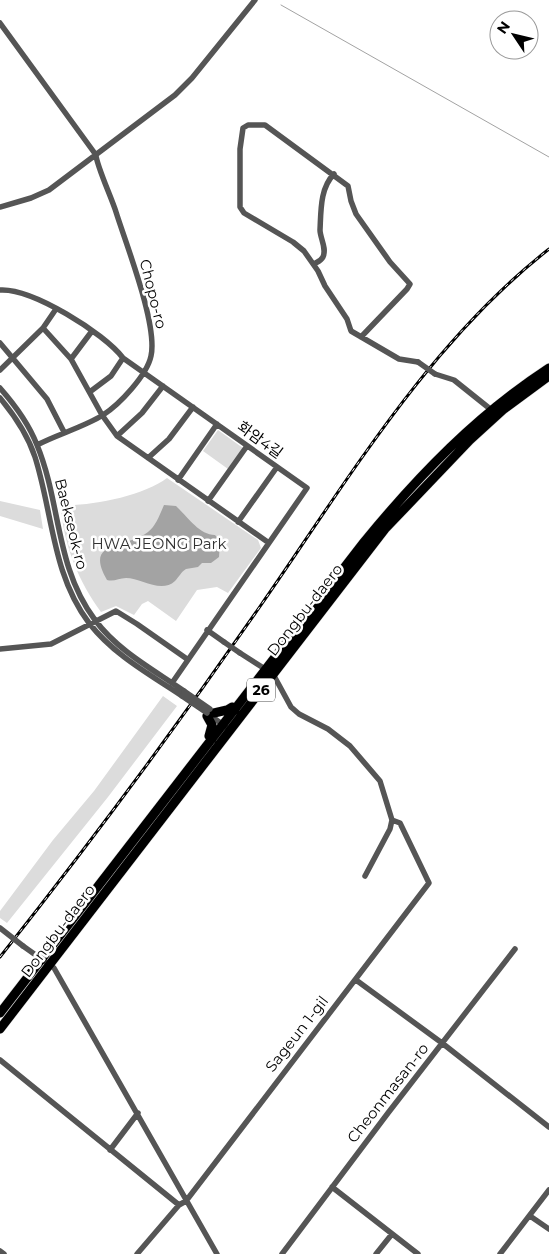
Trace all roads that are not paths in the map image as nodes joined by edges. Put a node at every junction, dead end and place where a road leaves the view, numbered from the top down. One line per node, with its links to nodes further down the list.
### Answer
1 (255, 0): 3 (street)
2 (0, 23): 3 (street, Chopo-ro)
3 (96, 155): 5 (street); 18 (street, Chopo-ro)
4 (334, 174): 6 (street); 6 (street); 11 (street)
5 (0, 207)
6 (314, 264): 11 (street)
7 (0, 290): 8 (street, 화암4길)
8 (56, 309): 9 (street); 10 (street, 화암4길)
9 (43, 328): 13 (street); 15 (street)
10 (92, 331): 14 (street, 화암4길); 15 (street)
11 (361, 337): 25 (street, bridge)
12 (0, 342): 13 (street)
13 (14, 357): 17 (street); 28 (street)
14 (123, 358): 18 (street, 화암4길); 22 (street)
15 (71, 359): 22 (street)
16 (549, 368): 25 (main road, Dongbu-daero / 26)
17 (0, 370)
18 (143, 372): 20 (street, 화암4길); 26 (street, Chopo-ro)
19 (549, 376): 25 (main road, Dongbu-daero / 26)
20 (163, 386): 24 (street, 화암4길); 29 (street)
21 (0, 388): 30 (street, Baekseok-ro)
22 (91, 391): 26 (street)
23 (0, 398): 38 (street, Baekseok-ro)
24 (193, 407): 27 (street, 화암4길); 32 (street)
25 (495, 412): 42 (main road, Dongbu-daero / 26)
26 (102, 415): 28 (street, Chopo-ro); 29 (street)
27 (217, 424): 31 (street, 화암4길); 34 (street)
28 (64, 432): 30 (street, Chopo-ro)
29 (117, 436): 32 (street)
30 (37, 445): 38 (street, Baekseok-ro)
31 (248, 446): 33 (street, 화암4길); 35 (street)
32 (148, 458): 34 (street)
33 (277, 467): 36 (street); 37 (street, 화암4길)
34 (178, 480): 35 (street)
35 (208, 501): 36 (street)
36 (238, 522): 37 (street)
37 (269, 543): 39 (street, 화암4길)
38 (93, 623): 40 (street); 41 (street); 43 (street, Baekseok-ro); 44 (street, Baekseok-ro)
39 (207, 630): 41 (street, 화암4길); 42 (street, bridge)
40 (0, 649)
41 (187, 659): 43 (street, 화암4길)
42 (270, 671): 45 (main road, Dongbu-daero / 26); 47 (main road, Dongbu-daero / 26); 49 (street)
43 (172, 683): 44 (street, Baekseok-ro)
44 (183, 694): 46 (street, Baekseok-ro, bridge)
45 (235, 710): 46 (main road); 47 (main road, Dongbu-daero / 26)
46 (210, 712): 47 (street, Baekseok-ro); 48 (main road)
47 (228, 726): 48 (main road, Dongbu-daero / 26); 54 (main road, Dongbu-daero / 26)
48 (212, 740): 53 (main road, Dongbu-daero / 26)
49 (392, 820): 50 (street); 55 (street, Sageun 1-gil)
50 (365, 876)
51 (0, 928): 53 (street, bridge)
52 (515, 949): 58 (street, Cheonmasan-ro)
53 (41, 960): 54 (street); 56 (main road, Dongbu-daero / 26)
54 (50, 965): 57 (main road, Dongbu-daero / 26); 60 (street)
55 (356, 980): 58 (street); 65 (street, Sageun 1-gil)
56 (0, 1013)
57 (0, 1029)
58 (442, 1043): 61 (street); 63 (street, Cheonmasan-ro)
59 (0, 1060): 62 (street)
60 (138, 1113): 62 (street); 65 (street)
61 (549, 1127)
62 (110, 1150): 66 (street)
63 (332, 1188): 69 (street); 74 (street, Cheonmasan-ro)
64 (549, 1190): 67 (street)
65 (186, 1201): 66 (street, Sageun 1-gil); 73 (street)
66 (178, 1205): 72 (street, Sageun 1-gil)
67 (530, 1216): 68 (street); 77 (street)
68 (549, 1229)
69 (392, 1234): 75 (street); 76 (street)
70 (0, 1251): 71 (street)
71 (4, 1254)
72 (137, 1254)
73 (217, 1254)
74 (282, 1254)
75 (376, 1254)
76 (418, 1254)
77 (500, 1254)

